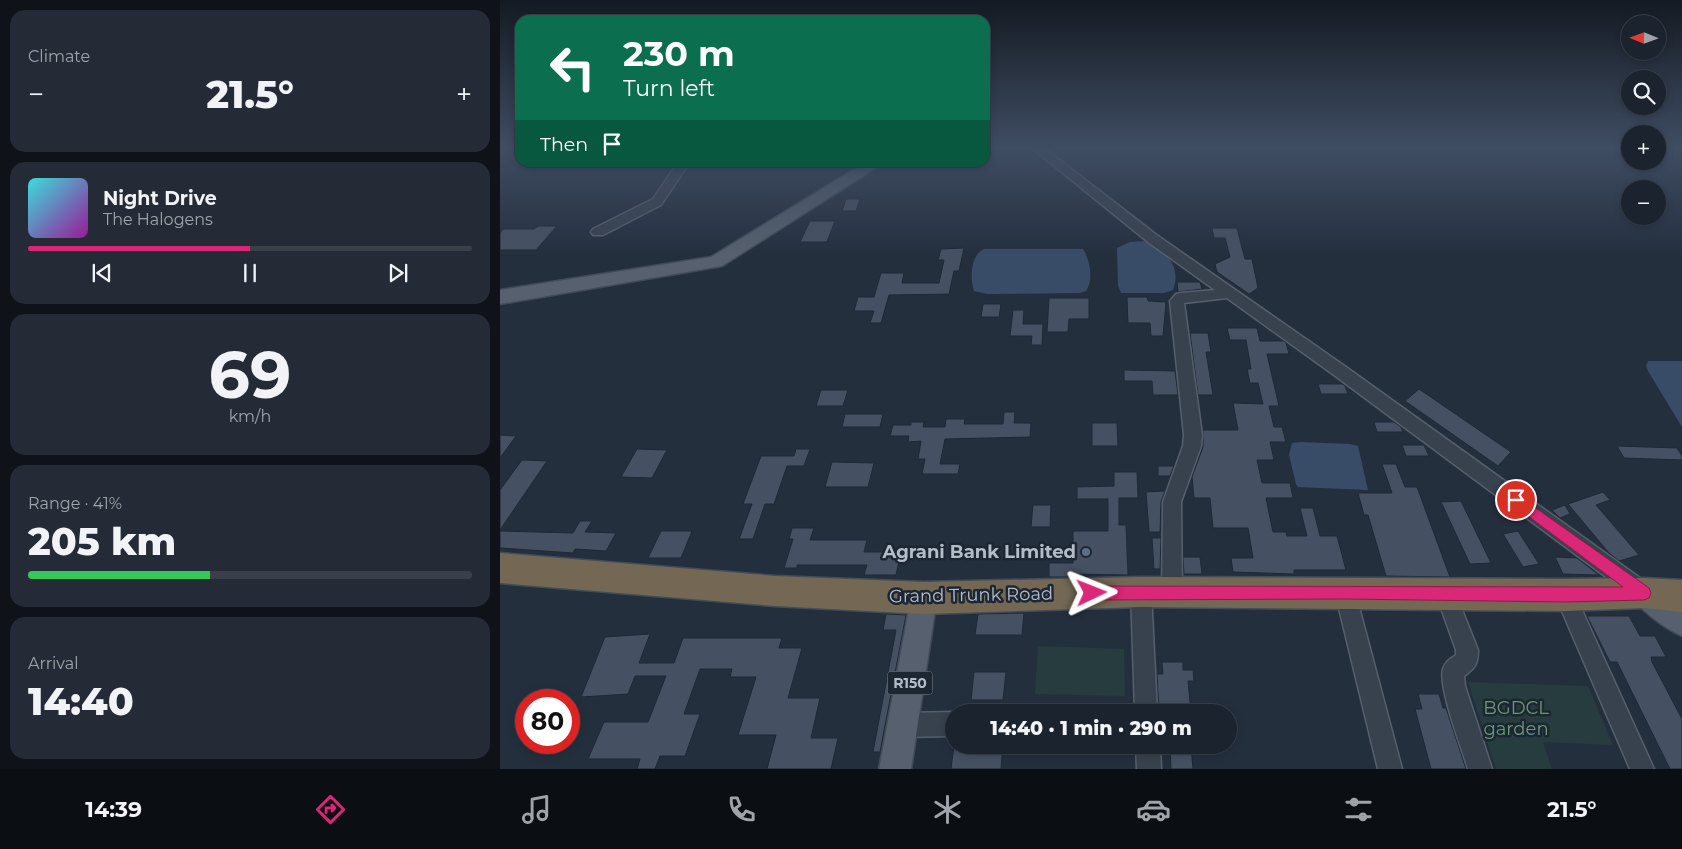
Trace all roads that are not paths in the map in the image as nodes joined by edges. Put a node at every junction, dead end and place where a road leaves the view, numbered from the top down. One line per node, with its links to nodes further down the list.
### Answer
1 (669, 184): 4 (street)
2 (843, 184): 6 (main road)
3 (1082, 184): 5 (street)
4 (598, 232)
5 (1229, 293): 9 (street); 11 (street)
6 (500, 297)
7 (500, 568): 15 (highway, Grand Trunk Road)
8 (1141, 592): 9 (highway, Grand Trunk Road); 15 (highway, Grand Trunk Road); 17 (street)
9 (1172, 592): 10 (highway, Grand Trunk Road)
10 (1345, 592): 12 (highway, Grand Trunk Road); 23 (street)
11 (1644, 593): 13 (highway, Grand Trunk Road); 14 (highway, Grand Trunk Road); 16 (main road)
12 (1446, 594): 13 (highway, Grand Trunk Road); 24 (street)
13 (1565, 595): 25 (street)
14 (1682, 596)
15 (924, 598): 19 (main road, R150)
16 (1682, 622)
17 (1146, 704)
18 (945, 724): 19 (street)
19 (902, 725): 21 (main road, R150)
20 (1148, 754): 22 (street)
21 (895, 769)
22 (1149, 769)
23 (1390, 769)
24 (1480, 769)
25 (1642, 769)

